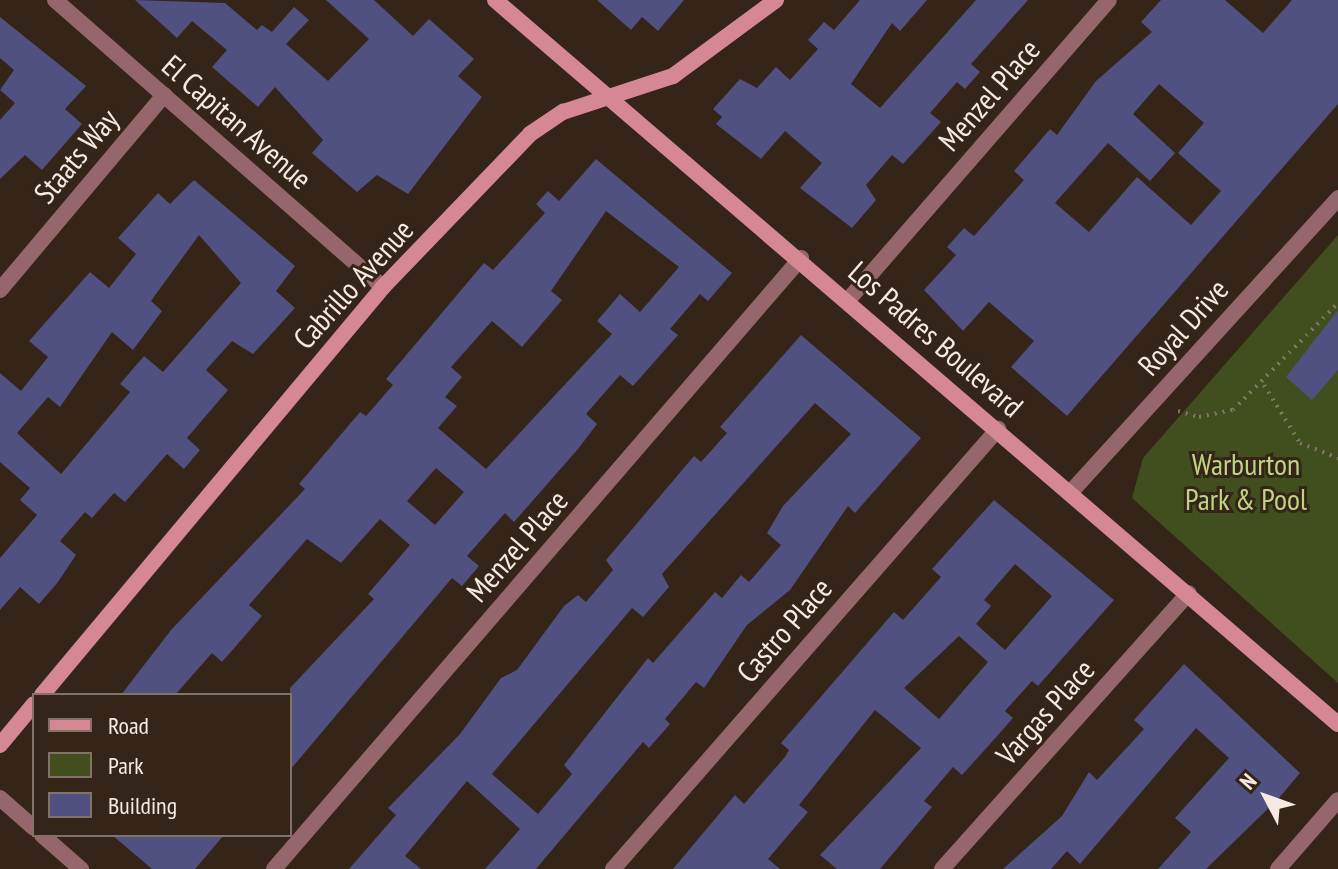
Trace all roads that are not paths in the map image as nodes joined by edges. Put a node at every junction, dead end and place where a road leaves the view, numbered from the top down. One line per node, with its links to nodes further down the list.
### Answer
1 (55, 0): 5 (street, El Capitan Avenue)
2 (495, 0): 6 (street, Los Padres Boulevard)
3 (776, 0): 6 (street, Cabrillo Avenue)
4 (1109, 0): 11 (street, Menzel Place)
5 (164, 95): 9 (street, El Capitan Avenue); 10 (street, Staats Way)
6 (609, 99): 8 (street, Los Padres Boulevard); 9 (street, Cabrillo Avenue)
7 (1338, 198): 13 (street, Royal Drive)
8 (801, 258): 11 (street, Los Padres Boulevard); 24 (street, Menzel Place)
9 (383, 287): 15 (street, Cabrillo Avenue)
10 (0, 290)
11 (849, 299): 12 (street, Los Padres Boulevard)
12 (998, 429): 13 (street, Los Padres Boulevard); 25 (street, Castro Place)
13 (1070, 493): 14 (street, Los Padres Boulevard)
14 (1189, 593): 17 (street, Los Padres Boulevard); 26 (street, Vargas Place)
15 (44, 693)
16 (32, 706): 18 (street)
17 (1338, 724)
18 (0, 745)
19 (0, 798): 21 (street)
20 (1338, 800): 27 (street)
21 (32, 826)
22 (44, 837): 23 (street)
23 (81, 869)
24 (274, 869)
25 (613, 869)
26 (942, 869)
27 (1278, 869)

